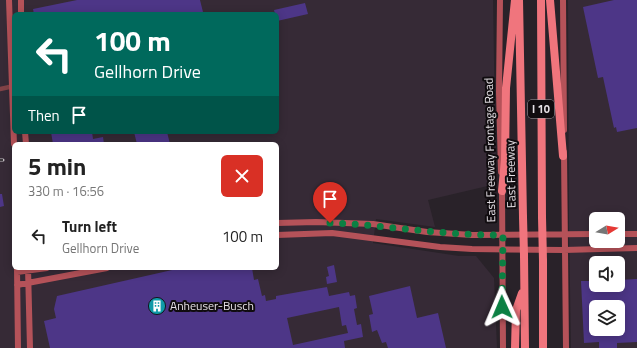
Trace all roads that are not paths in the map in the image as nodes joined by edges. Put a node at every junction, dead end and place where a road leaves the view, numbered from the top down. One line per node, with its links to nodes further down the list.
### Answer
1 (9, 0): 10 (main road)
2 (20, 0): 9 (main road)
3 (500, 0): 14 (main road, East Freeway Frontage Road)
4 (515, 0): 14 (highway)
5 (519, 0): 32 (highway, East Freeway / I 10, bridge)
6 (541, 0): 39 (highway, I 10, bridge)
7 (550, 0): 13 (highway)
8 (563, 0): 13 (main road)
9 (21, 12)
10 (12, 52)
11 (12, 86): 12 (street)
12 (0, 89)
13 (563, 156): 17 (main road)
14 (502, 191): 22 (main road, East Freeway Frontage Road)
15 (279, 223): 16 (main road)
16 (420, 231): 22 (main road); 23 (main road)
17 (564, 234): 18 (main road); 22 (main road); 26 (main road)
18 (589, 234)
19 (625, 234): 20 (main road)
20 (637, 234)
21 (279, 235): 23 (main road)
22 (503, 235): 25 (main road, East Freeway Frontage Road)
23 (418, 244): 25 (main road)
24 (637, 248): 26 (main road)
25 (502, 249): 26 (main road); 36 (main road, East Freeway Frontage Road)
26 (564, 250): 40 (main road)
27 (17, 270): 31 (main road)
28 (28, 270): 30 (main road)
29 (97, 270): 30 (main road)
30 (29, 283): 31 (main road); 33 (main road)
31 (17, 285): 34 (main road)
32 (525, 287): 37 (highway); 38 (highway, East Freeway / I 10)
33 (30, 341): 34 (main road); 35 (main road)
34 (18, 346)
35 (30, 348)
36 (503, 348)
37 (515, 348)
38 (525, 348)
39 (544, 348)
40 (566, 348)

